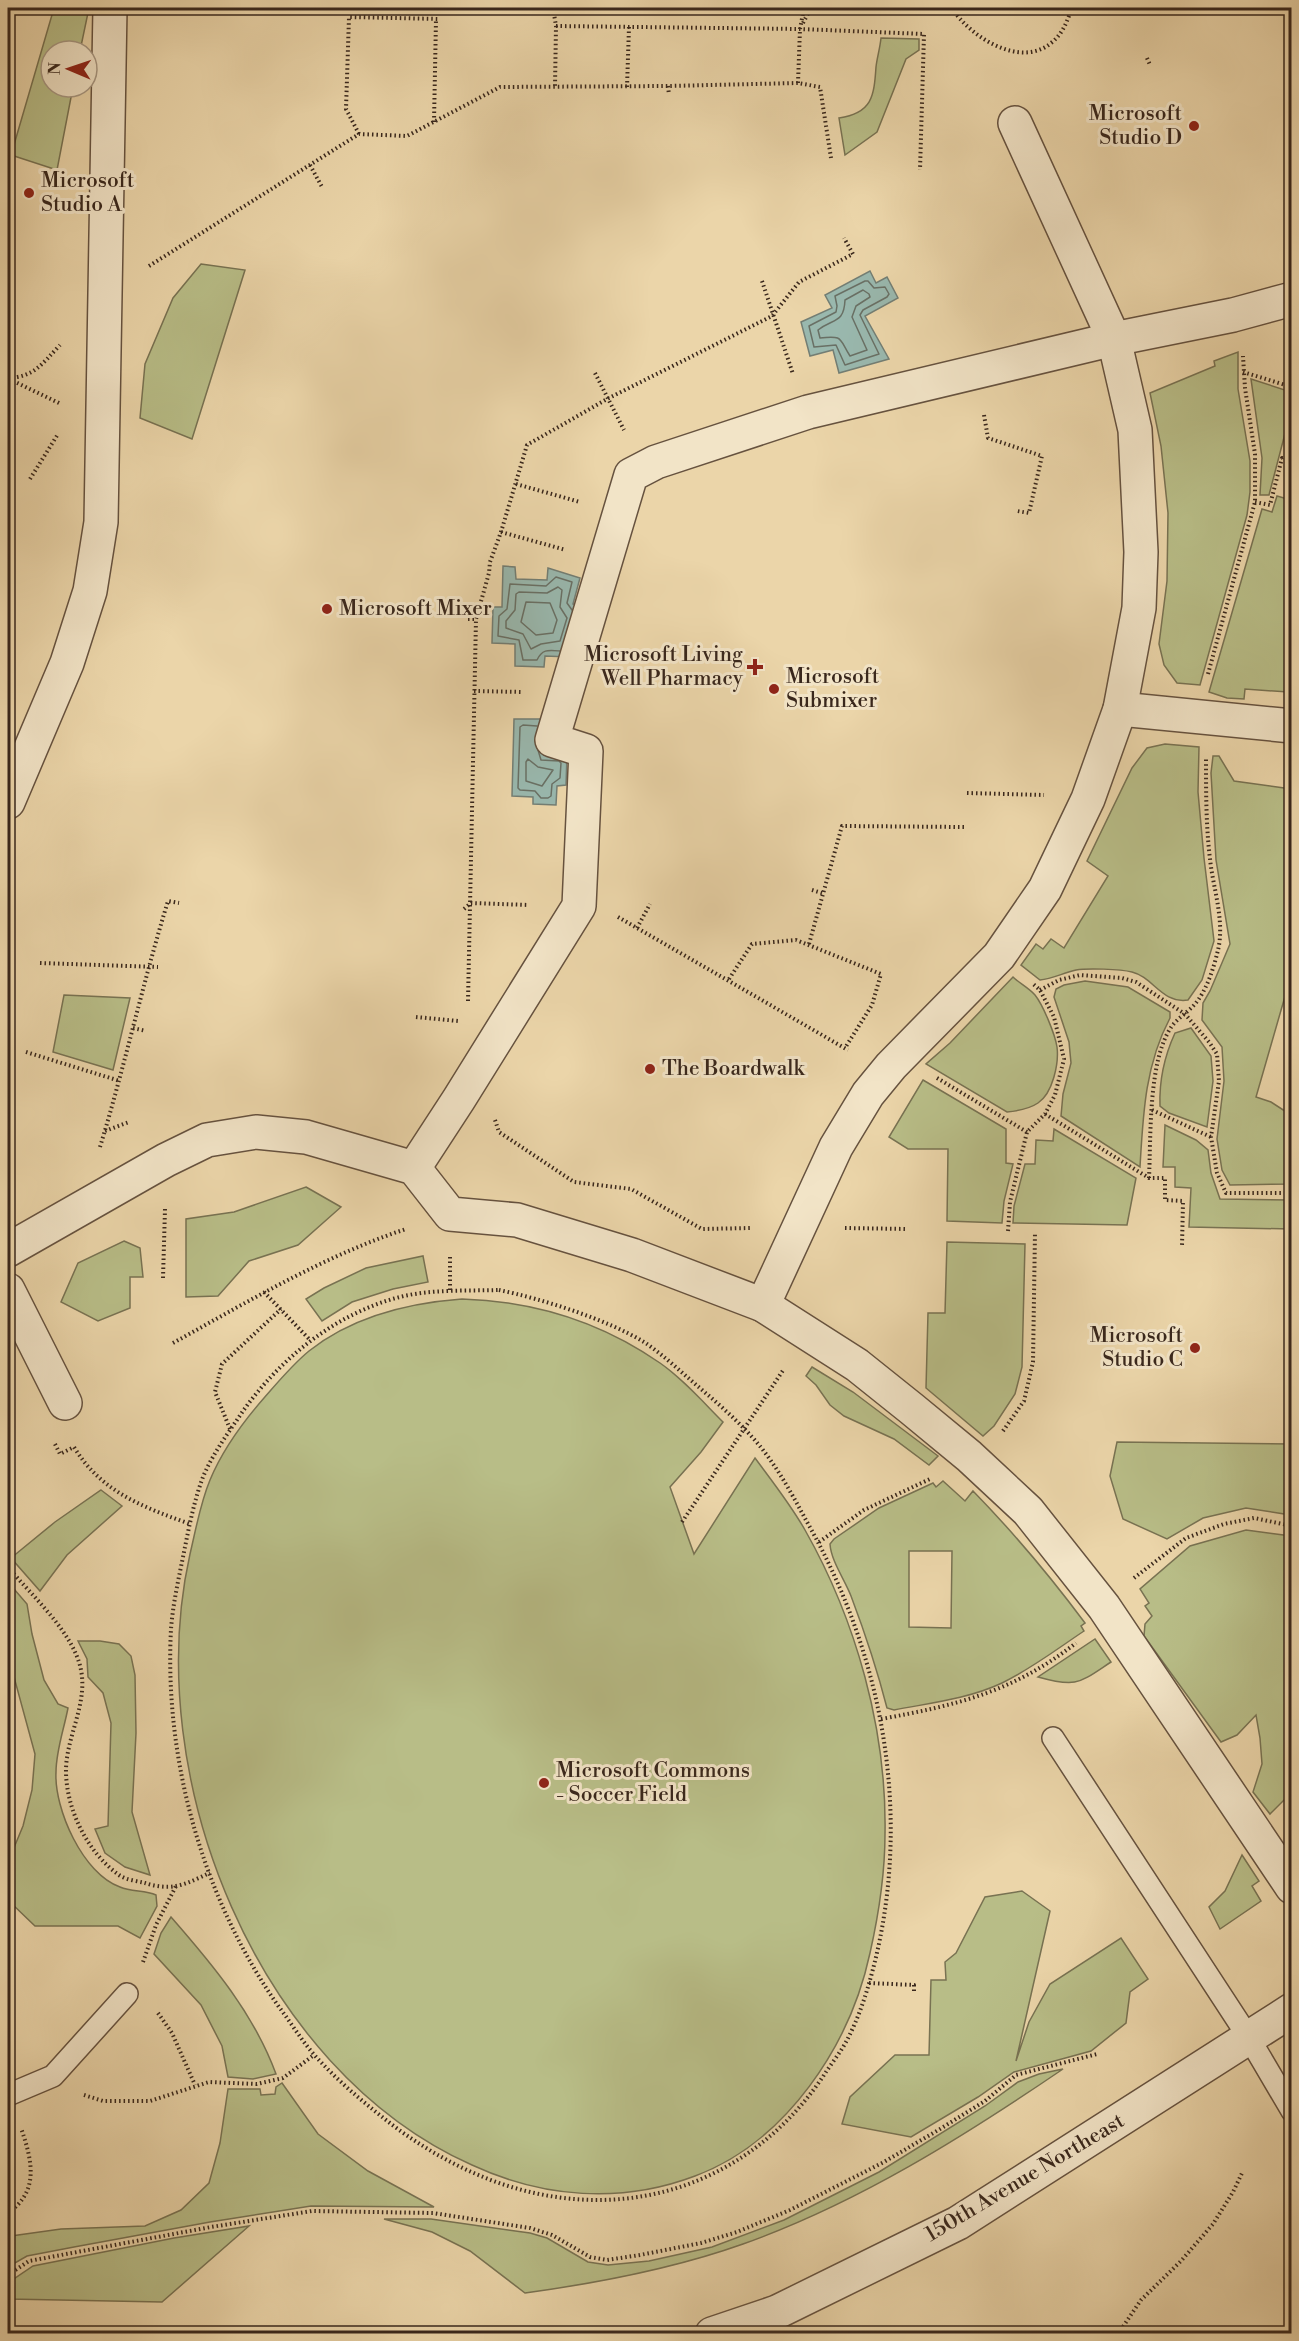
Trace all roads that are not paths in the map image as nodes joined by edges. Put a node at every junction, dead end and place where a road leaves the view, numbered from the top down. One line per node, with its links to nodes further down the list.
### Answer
1 (110, 8): 7 (street)
2 (1015, 123): 4 (street)
3 (1292, 299): 4 (street)
4 (1113, 339): 5 (street); 8 (street)
5 (1120, 709): 6 (street); 11 (street)
6 (1292, 726)
7 (8, 802)
8 (414, 1168): 9 (street); 11 (street)
9 (8, 1250)
10 (8, 1290): 12 (street)
11 (764, 1305): 14 (street)
12 (65, 1403)
13 (1053, 1738): 17 (lane)
14 (1292, 1887)
15 (126, 1994): 18 (lane)
16 (1292, 2010): 17 (street, 150th Avenue Northeast)
17 (1249, 2038): 19 (lane); 20 (street, 150th Avenue Northeast)
18 (8, 2095)
19 (1292, 2111)
20 (712, 2334)

